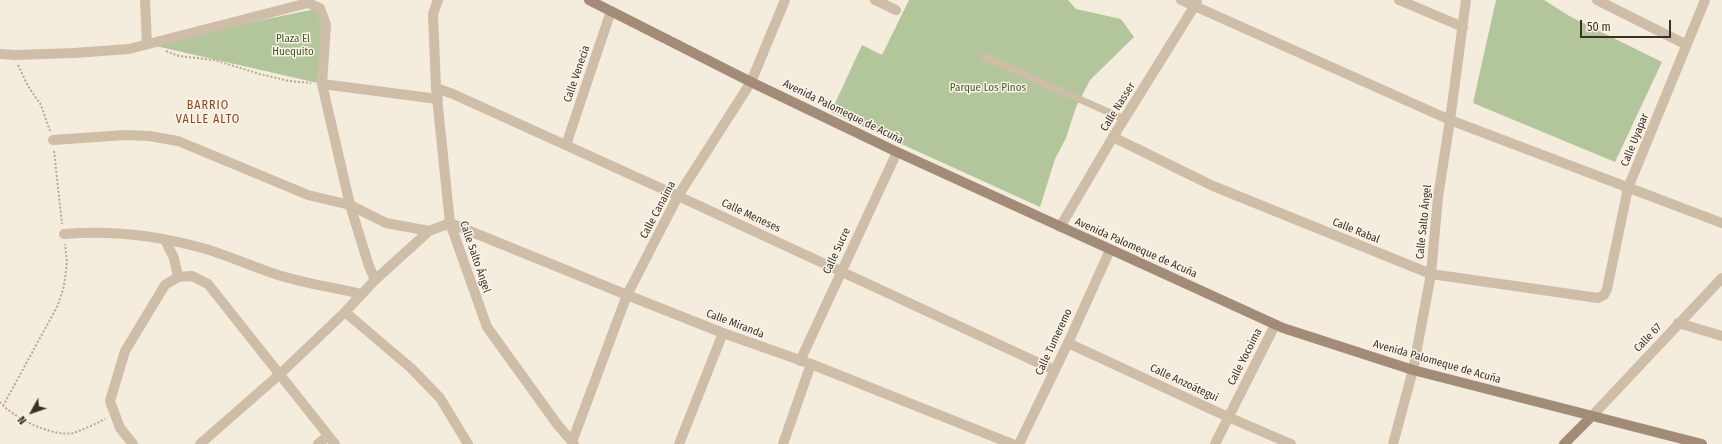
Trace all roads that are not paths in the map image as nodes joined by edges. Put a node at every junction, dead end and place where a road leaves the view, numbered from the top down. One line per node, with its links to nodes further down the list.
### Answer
1 (145, 0): 15 (street)
2 (438, 0): 21 (street, Calle Salto Ángel)
3 (589, 0): 13 (street, Avenida Palomeque de Acuña)
4 (785, 0): 19 (street, Calle Canaima)
5 (875, 0): 12 (street)
6 (1181, 0): 11 (street)
7 (1399, 0): 14 (street)
8 (1466, 0): 14 (street, Calle Salto Ángel)
9 (1597, 0): 16 (street)
10 (1705, 0): 16 (street, Calle Uyapar)
11 (1196, 3): 23 (street, Calle Nasser); 24 (street)
12 (896, 10)
13 (611, 11): 19 (street, Avenida Palomeque de Acuña); 27 (street, Calle Venecia)
14 (1463, 27): 24 (street, Calle Salto Ángel)
15 (147, 44): 17 (street); 20 (street)
16 (1687, 45): 29 (street, Calle Uyapar)
17 (0, 54)
18 (985, 57): 23 (lane)
19 (751, 82): 28 (street, Avenida Palomeque de Acuña); 30 (street, Calle Canaima)
20 (322, 84): 22 (street); 31 (street)
21 (436, 88): 22 (street, Calle Salto Ángel); 27 (street, Calle Meneses)
22 (438, 99): 32 (street, Calle Salto Ángel)
23 (1124, 119): 25 (street, Calle Nasser)
24 (1450, 120): 29 (street); 40 (street, Calle Salto Ángel)
25 (1113, 137): 34 (street, Calle Nasser); 40 (street, Calle Rabal)
26 (53, 140): 31 (street)
27 (566, 146): 30 (street, Calle Meneses)
28 (897, 152): 34 (street, Avenida Palomeque de Acuña); 39 (street, Calle Sucre)
29 (1628, 188): 33 (street); 46 (street, Calle Uyapar)
30 (678, 196): 39 (street, Calle Meneses); 45 (street, Calle Canaima)
31 (350, 205): 35 (street); 43 (street)
32 (450, 223): 35 (street); 45 (street, Calle Miranda); 61 (street, Calle Salto Ángel)
33 (1722, 223)
34 (1060, 227): 38 (street, Avenida Palomeque de Acuña)
35 (429, 231): 43 (street)
36 (64, 234): 37 (street)
37 (165, 240): 41 (street); 44 (street)
38 (1110, 250): 49 (street, Avenida Palomeque de Acuña); 52 (street, Calle Tumeremo)
39 (841, 271): 53 (street, Calle Sucre); 55 (street, Calle Meneses)
40 (1431, 274): 46 (street, Calle Rabal); 56 (street, Calle Salto Ángel)
41 (178, 277): 57 (street); 62 (street)
42 (1722, 278): 48 (street, Calle 67)
43 (375, 280): 44 (street)
44 (361, 294): 47 (street)
45 (627, 295): 50 (street, Calle Miranda); 61 (street, Calle Canaima)
46 (1604, 295)
47 (344, 312): 57 (street); 66 (street)
48 (1678, 323): 51 (street); 58 (street, Calle 67)
49 (1276, 325): 56 (street, Avenida Palomeque de Acuña); 59 (street, Calle Yocoima)
50 (723, 333): 53 (street, Calle Miranda); 67 (street)
51 (1722, 336)
52 (1068, 343): 55 (street, Calle Tumeremo); 59 (street, Calle Anzoátegui)
53 (800, 361): 54 (street, Calle Miranda)
54 (811, 364): 68 (street); 69 (street, Calle Miranda)
55 (1054, 370): 70 (street, Calle Tumeremo)
56 (1413, 370): 58 (street, Avenida Palomeque de Acuña); 73 (street, Calle Salto Ángel)
57 (280, 374): 60 (street); 63 (street)
58 (1592, 416): 74 (street); 75 (street, Avenida Palomeque de Acuña)
59 (1228, 417): 71 (street, Calle Yocoima); 72 (street, Calle Anzoátegui)
60 (328, 436): 64 (street); 65 (street)
61 (573, 443)
62 (133, 444)
63 (200, 444)
64 (318, 444)
65 (336, 444)
66 (468, 444)
67 (679, 444)
68 (783, 444)
69 (1012, 444)
70 (1019, 444)
71 (1215, 444)
72 (1291, 444)
73 (1393, 444)
74 (1564, 444)
75 (1702, 444)

